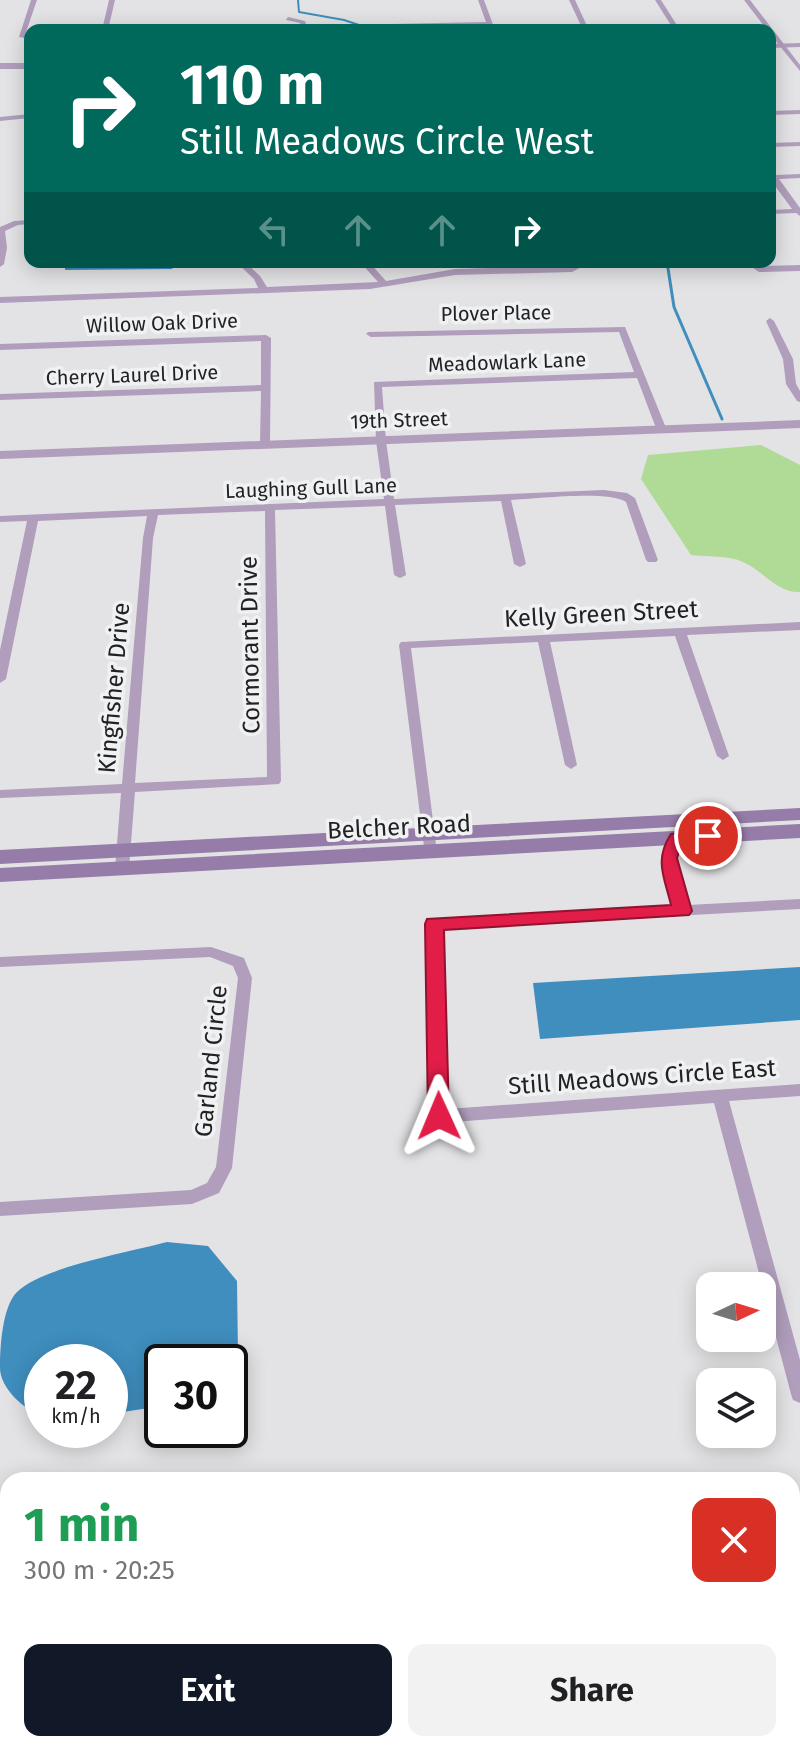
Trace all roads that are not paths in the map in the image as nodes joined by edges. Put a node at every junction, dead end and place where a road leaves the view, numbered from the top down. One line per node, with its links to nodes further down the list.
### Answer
1 (34, 0): 8 (street)
2 (112, 0): 9 (street)
3 (481, 0): 11 (street)
4 (572, 0): 12 (street)
5 (658, 0): 13 (street)
6 (747, 0): 14 (street)
7 (288, 19): 10 (street)
8 (25, 24)
9 (106, 24)
10 (304, 24)
11 (490, 24)
12 (583, 24)
13 (673, 24)
14 (765, 24)
15 (776, 38): 18 (street)
16 (800, 45): 18 (street)
17 (776, 46): 18 (street)
18 (782, 46): 21 (street)
19 (0, 66): 20 (street)
20 (24, 66)
21 (800, 69)
22 (800, 112): 23 (street)
23 (776, 113)
24 (24, 117): 25 (street)
25 (0, 119)
26 (800, 144): 27 (street)
27 (776, 145)
28 (776, 175): 29 (street)
29 (800, 176)
30 (776, 182): 32 (street)
31 (776, 212): 32 (street)
32 (799, 213)
33 (24, 222): 34 (street)
34 (0, 264)
35 (246, 268): 43 (street)
36 (369, 268): 42 (street)
37 (465, 268): 42 (street)
38 (540, 268): 39 (street)
39 (574, 268)
40 (757, 268): 41 (street)
41 (800, 268)
42 (384, 284): 43 (street)
43 (264, 290): 44 (street)
44 (0, 300)
45 (770, 321): 51 (street)
46 (371, 334): 48 (street, Plover Place)
47 (0, 347): 49 (street, Willow Oak Drive)
48 (639, 375): 53 (street); 54 (street, Meadowlark Lane)
49 (265, 388): 50 (street, Cherry Laurel Drive); 55 (street, Willow Oak Drive)
50 (0, 397)
51 (800, 399)
52 (800, 424): 53 (street, 19th Street)
53 (661, 428): 54 (street, 19th Street)
54 (381, 441): 55 (street, 19th Street); 58 (street)
55 (265, 444): 56 (street, 19th Street)
56 (0, 455)
57 (505, 497): 58 (street, Laughing Gull Lane); 63 (street, Laughing Gull Lane); 64 (street)
58 (389, 503): 59 (street, Laughing Gull Lane); 65 (street)
59 (270, 507): 60 (street, Laughing Gull Lane); 73 (street, Cormorant Drive)
60 (153, 512): 61 (street, Laughing Gull Lane); 73 (street, Kingfisher Drive)
61 (33, 517): 62 (street, Laughing Gull Lane); 66 (street)
62 (0, 519)
63 (652, 560)
64 (520, 564)
65 (400, 575)
66 (5, 625): 70 (street)
67 (800, 626): 68 (street, Kelly Green Street)
68 (680, 632): 69 (street, Kelly Green Street); 71 (street)
69 (543, 638): 72 (street); 78 (street, Kelly Green Street)
70 (0, 679)
71 (723, 756)
72 (571, 765)
73 (128, 789): 74 (street); 80 (street, Kingfisher Drive)
74 (0, 794)
75 (800, 814): 78 (main road, Belcher Road)
76 (800, 831): 77 (main road, Belcher Road)
77 (677, 838): 78 (main road, Belcher Road); 83 (street)
78 (429, 843): 80 (main road, Belcher Road)
79 (0, 857): 80 (main road, Belcher Road)
80 (123, 860): 81 (main road, Belcher Road)
81 (0, 875)
82 (800, 904): 83 (street)
83 (682, 911): 86 (street, Still Meadows Circle East)
84 (0, 962): 87 (street, Garland Circle)
85 (800, 1090): 86 (street, Still Meadows Circle East)
86 (720, 1096): 88 (street)
87 (0, 1209)
88 (800, 1394)

